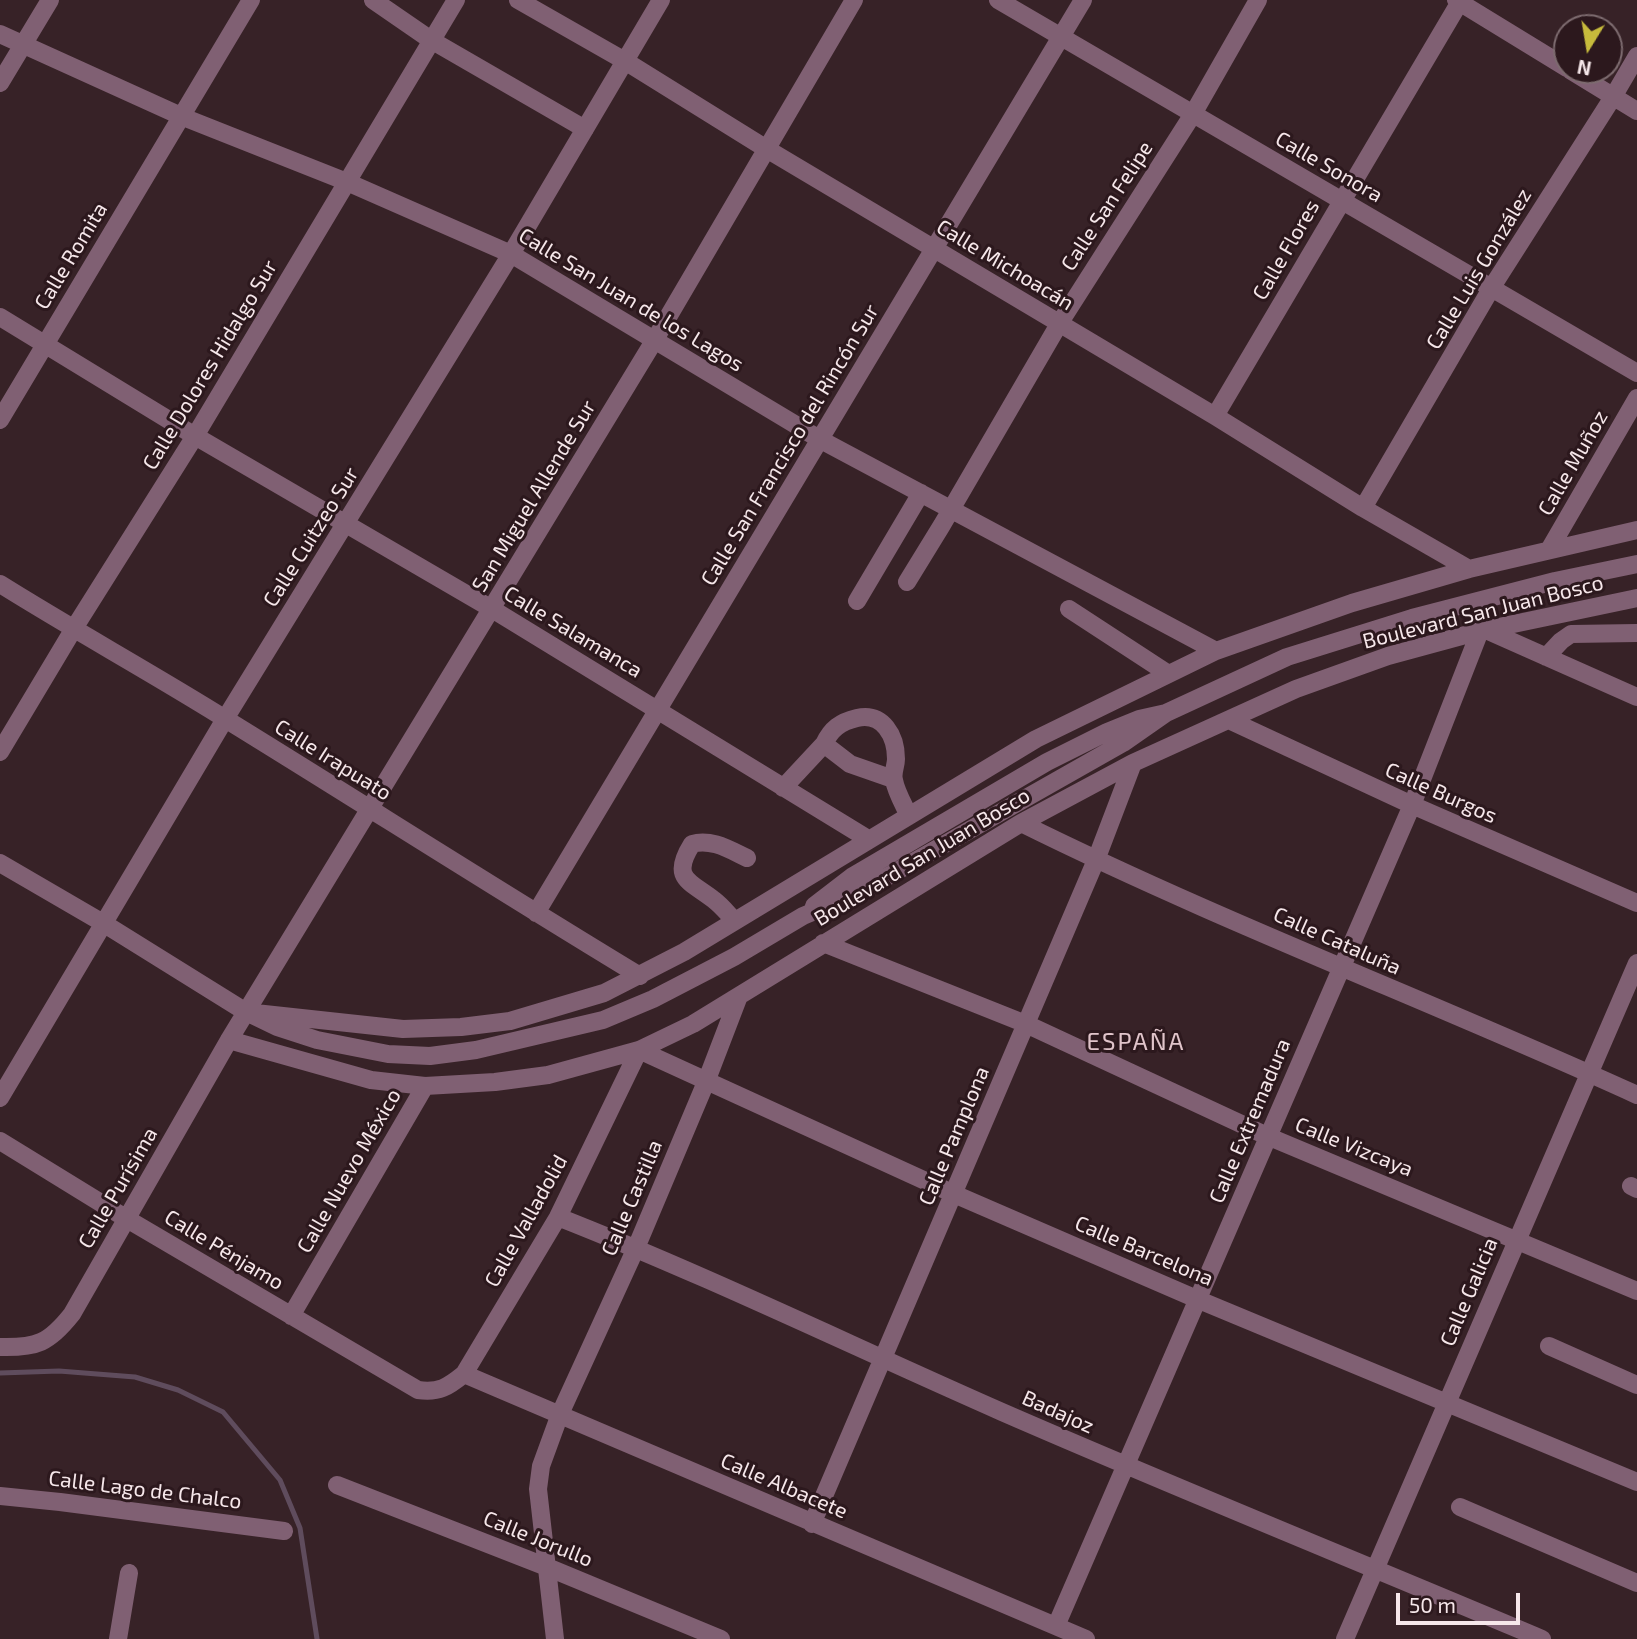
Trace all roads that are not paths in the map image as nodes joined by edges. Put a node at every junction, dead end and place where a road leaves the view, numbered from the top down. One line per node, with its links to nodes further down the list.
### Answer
1 (50, 0): 15 (street)
2 (251, 0): 24 (street, Calle Romita)
3 (373, 0): 14 (street)
4 (456, 0): 14 (street, Calle Dolores Hidalgo Sur)
5 (518, 0): 18 (street, Calle Michoacán)
6 (662, 0): 18 (street, Calle Cuitzeo Sur)
7 (854, 0): 26 (street, San Miguel Allende Sur)
8 (998, 0): 13 (street, Calle Sonora)
9 (1083, 0): 13 (street, Calle San Francisco del Rincón Sur)
10 (1258, 0): 23 (street, Calle San Felipe)
11 (1459, 1): 17 (street); 28 (street, Calle Flores)
12 (0, 34): 15 (street, Calle San Juan de los Lagos)
13 (1061, 36): 23 (street, Calle Sonora); 29 (street, Calle San Francisco del Rincón Sur)
14 (431, 40): 25 (street); 27 (street, Calle Dolores Hidalgo Sur)
15 (23, 45): 19 (street); 24 (street, Calle San Juan de los Lagos)
16 (1637, 56): 21 (street, Calle Luis González)
17 (1553, 60)
18 (625, 61): 25 (street, Calle Cuitzeo Sur); 26 (street, Calle Michoacán)
19 (0, 83)
20 (1593, 84): 21 (street)
21 (1614, 97): 22 (street); 31 (street, Calle Luis González)
22 (1637, 111)
23 (1194, 114): 28 (street, Calle Sonora); 33 (street, Calle San Felipe)
24 (183, 117): 27 (street, Calle San Juan de los Lagos); 35 (street, Calle Romita)
25 (585, 129): 30 (street, Calle Cuitzeo Sur)
26 (765, 148): 29 (street, Calle Michoacán); 34 (street, San Miguel Allende Sur)
27 (347, 182): 30 (street, Calle San Juan de los Lagos); 40 (street, Calle Dolores Hidalgo Sur)
28 (1340, 201): 31 (street, Calle Sonora); 38 (street, Calle Flores)
29 (934, 249): 33 (street, Calle Michoacán); 41 (street, Calle San Francisco del Rincón Sur)
30 (511, 254): 34 (street, Calle San Juan de los Lagos); 45 (street, Calle Cuitzeo Sur)
31 (1492, 287): 36 (street, Calle Sonora); 43 (street, Calle Luis González)
32 (0, 317): 35 (street, Calle Salamanca)
33 (1059, 324): 38 (street, Calle Michoacán); 44 (street, Calle San Felipe)
34 (654, 341): 41 (street, Calle San Juan de los Lagos); 55 (street, San Miguel Allende Sur)
35 (44, 344): 39 (street, Calle Romita); 40 (street, Calle Salamanca)
36 (1637, 373)
37 (1637, 398): 47 (street, Calle Muñoz)
38 (1215, 416): 43 (street, Calle Michoacán)
39 (0, 420)
40 (195, 436): 45 (street, Calle Salamanca); 56 (street, Calle Dolores Hidalgo Sur)
41 (821, 440): 42 (street, Calle San Juan de los Lagos); 63 (street, Calle San Francisco del Rincón Sur)
42 (921, 493): 44 (street, Calle San Juan de los Lagos); 53 (street)
43 (1363, 508): 49 (street, Calle Michoacán)
44 (951, 509): 50 (street, Calle San Felipe); 59 (street, Calle San Juan de los Lagos)
45 (346, 525): 55 (street, Calle Salamanca); 64 (street, Calle Cuitzeo Sur)
46 (1637, 530): 47 (street, Boulevard San Juan Bosco)
47 (1549, 550): 49 (street, Boulevard San Juan Bosco)
48 (1637, 564): 88 (street)
49 (1469, 569): 59 (street, Boulevard San Juan Bosco)
50 (907, 582)
51 (0, 584): 56 (street, Calle Irapuato)
52 (1637, 598): 57 (street, Boulevard San Juan Bosco)
53 (857, 601)
54 (1069, 609): 61 (street)
55 (492, 610): 63 (street, Calle Salamanca); 72 (street, San Miguel Allende Sur)
56 (73, 630): 64 (street, Calle Irapuato); 67 (street, Calle Dolores Hidalgo Sur)
57 (1483, 631): 60 (street); 65 (street, Boulevard San Juan Bosco); 71 (street, Calle Extremadura)
58 (1637, 633): 60 (street)
59 (1216, 651): 61 (street, Boulevard San Juan Bosco)
60 (1546, 657): 62 (street)
61 (1167, 673): 73 (street, Boulevard San Juan Bosco)
62 (1637, 697)
63 (657, 709): 70 (street, Calle Salamanca); 80 (street, Calle San Francisco del Rincón Sur)
64 (225, 719): 72 (street, Calle Irapuato); 82 (street, Calle Cuitzeo Sur)
65 (1229, 720): 68 (street, Boulevard San Juan Bosco); 71 (street, Calle Burgos)
66 (824, 744): 69 (street); 69 (street); 70 (street)
67 (0, 752)
68 (1133, 763): 74 (street, Boulevard San Juan Bosco); 77 (street, Calle Pamplona)
69 (893, 779): 73 (street)
70 (783, 788): 75 (street, Calle Salamanca)
71 (1412, 805): 79 (street, Calle Burgos); 85 (street, Calle Extremadura)
72 (370, 811): 80 (street, Calle Irapuato); 88 (street, San Miguel Allende Sur)
73 (909, 816): 75 (street, Boulevard San Juan Bosco)
74 (1021, 823): 77 (street, Calle Cataluña); 83 (street, Boulevard San Juan Bosco)
75 (868, 839): 81 (street, Boulevard San Juan Bosco)
76 (747, 858): 81 (street)
77 (1096, 860): 85 (street, Calle Cataluña); 89 (street, Calle Pamplona)
78 (0, 863): 82 (street)
79 (1637, 903)
80 (536, 913): 86 (street, Calle Irapuato)
81 (734, 920): 86 (street, Boulevard San Juan Bosco)
82 (103, 923): 88 (street); 96 (street, Calle Cuitzeo Sur)
83 (823, 943): 87 (street, Boulevard San Juan Bosco); 89 (street, Calle Vizcaya)
84 (1637, 963): 92 (street, Calle Galicia)
85 (1340, 968): 92 (street, Calle Cataluña); 97 (street, Calle Extremadura)
86 (640, 976): 88 (street, Boulevard San Juan Bosco)
87 (739, 996): 91 (street, Boulevard San Juan Bosco); 93 (street, Calle Castilla)
88 (246, 1012): 90 (street, Calle Purísima)
89 (1026, 1024): 97 (street, Calle Vizcaya); 99 (street, Calle Pamplona)
90 (229, 1041): 94 (street, Boulevard San Juan Bosco); 101 (street, Calle Purísima)
91 (639, 1051): 93 (street, Calle Barcelona); 94 (street, Boulevard San Juan Bosco); 100 (street, Calle Valladolid)
92 (1589, 1073): 95 (street, Calle Cataluña); 102 (street, Calle Galicia)
93 (706, 1082): 99 (street, Calle Barcelona); 103 (street, Calle Castilla)
94 (425, 1086): 106 (street, Calle Nuevo México)
95 (1637, 1095)
96 (0, 1098)
97 (1267, 1136): 102 (street, Calle Vizcaya); 105 (street, Calle Extremadura)
98 (0, 1141): 101 (street, Calle Pénjamo)
99 (954, 1194): 105 (street, Calle Barcelona); 109 (street, Calle Pamplona)
100 (558, 1217): 103 (street, Badajoz); 110 (street, Calle Valladolid)
101 (127, 1219): 106 (street, Calle Pénjamo); 108 (street, Calle Purísima)
102 (1517, 1239): 104 (street, Calle Vizcaya); 112 (street, Calle Galicia)
103 (636, 1248): 109 (street, Badajoz); 113 (street, Calle Castilla)
104 (1637, 1291)
105 (1199, 1300): 112 (street, Calle Barcelona); 114 (street, Calle Extremadura)
106 (291, 1316): 110 (street, Calle Pénjamo)
107 (1549, 1346): 111 (street)
108 (0, 1348)
109 (881, 1359): 114 (street, Badajoz); 119 (street, Calle Pamplona)
110 (464, 1374): 113 (street, Calle Albacete)
111 (1637, 1385)
112 (1447, 1401): 115 (street, Calle Barcelona); 122 (street, Calle Galicia)
113 (560, 1414): 119 (street, Calle Albacete); 121 (street, Calle Castilla)
114 (1125, 1466): 122 (street, Badajoz); 125 (street, Calle Extremadura)
115 (1637, 1482)
116 (337, 1485): 121 (street, Calle Jorullo)
117 (0, 1496): 120 (street, Calle Lago de Chalco)
118 (1460, 1507): 124 (street)
119 (812, 1524): 125 (street, Calle Albacete)
120 (284, 1531)
121 (547, 1567): 127 (street, Calle Castilla); 128 (street, Calle Jorullo)
122 (1375, 1569): 130 (street, Calle Galicia); 131 (street, Badajoz)
123 (129, 1573): 126 (street)
124 (1637, 1583)
125 (1056, 1626): 129 (street, Calle Albacete)
126 (118, 1639)
127 (555, 1639)
128 (721, 1639)
129 (1086, 1639)
130 (1345, 1639)
131 (1542, 1639)

